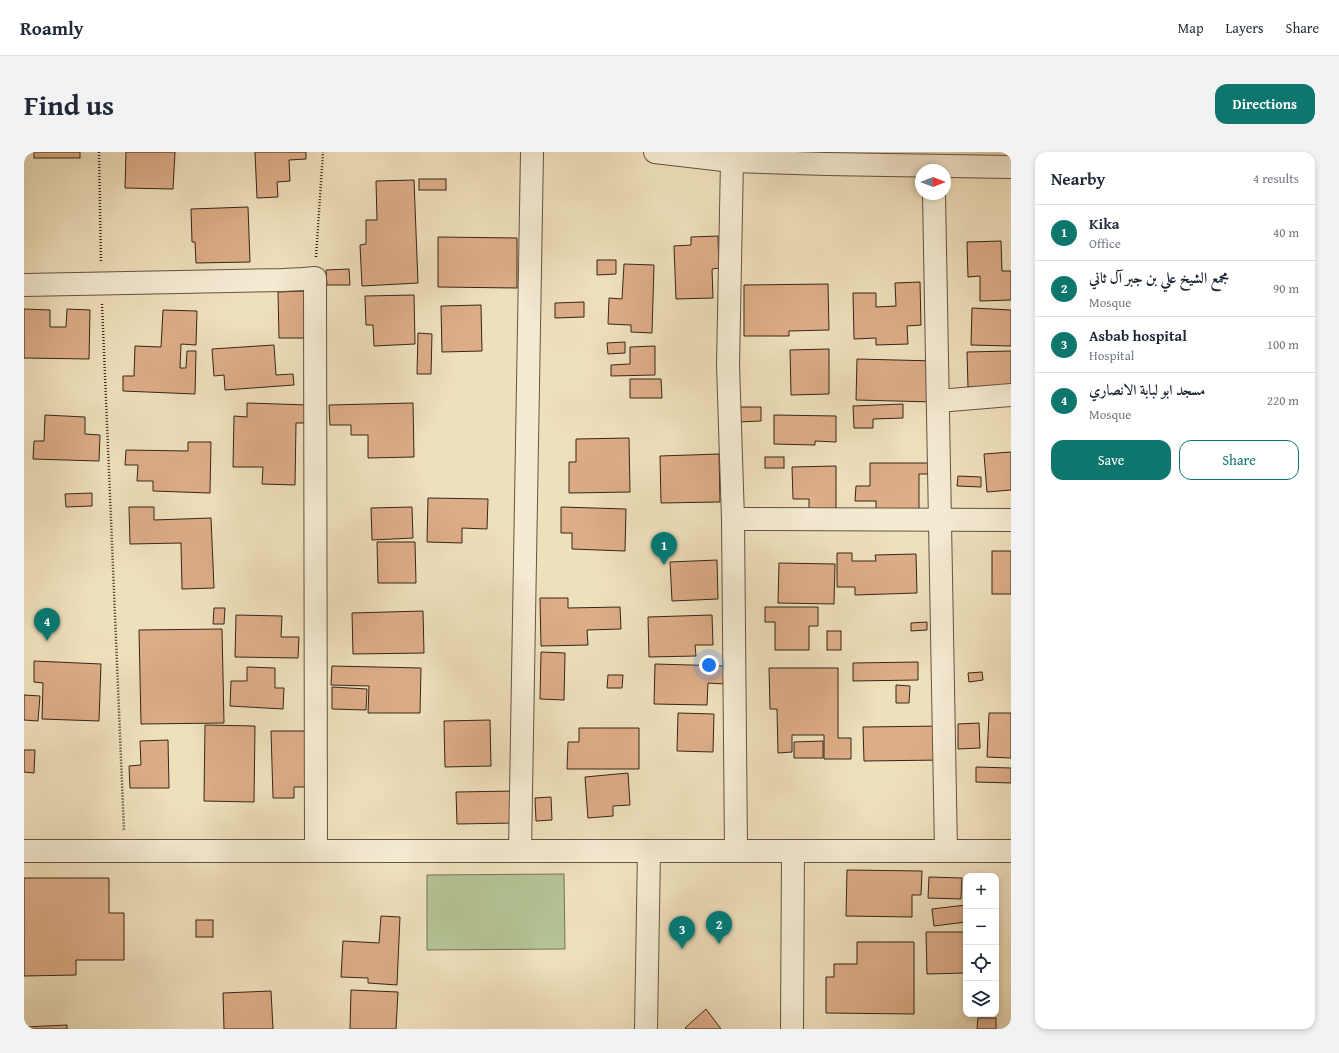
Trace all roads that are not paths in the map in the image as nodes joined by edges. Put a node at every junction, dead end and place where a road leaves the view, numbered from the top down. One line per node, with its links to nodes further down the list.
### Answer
1 (532, 152): 17 (street)
2 (655, 152): 4 (street)
3 (825, 158): 4 (street); 5 (street)
4 (732, 161): 12 (street)
5 (915, 166)
6 (1011, 167): 7 (street)
7 (951, 168)
8 (934, 200): 11 (street)
9 (24, 285): 16 (street)
10 (1011, 395): 11 (street)
11 (938, 401): 13 (street)
12 (733, 519): 13 (street); 19 (street)
13 (940, 520): 14 (street); 21 (street)
14 (1011, 520)
15 (24, 851): 16 (street)
16 (316, 851): 17 (street)
17 (520, 851): 18 (street)
18 (649, 851): 19 (street); 23 (street)
19 (736, 851): 20 (street)
20 (793, 851): 21 (street); 24 (street)
21 (946, 851): 22 (street)
22 (1011, 851)
23 (646, 1029)
24 (792, 1029)

